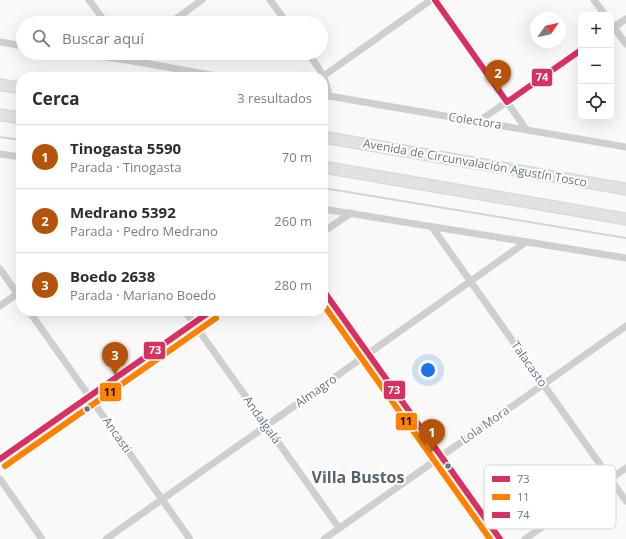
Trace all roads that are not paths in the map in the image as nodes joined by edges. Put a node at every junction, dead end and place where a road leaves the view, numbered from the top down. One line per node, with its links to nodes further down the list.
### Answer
1 (89, 0): 9 (street)
2 (202, 0): 7 (street)
3 (270, 0): 11 (street)
4 (431, 0): 23 (street)
5 (435, 0): 27 (street)
6 (594, 0): 8 (street)
7 (192, 3): 10 (street)
8 (603, 12)
9 (101, 16)
10 (178, 16)
11 (282, 16)
12 (626, 19): 13 (street)
13 (614, 26)
14 (614, 29): 16 (street)
15 (0, 42): 17 (street)
16 (626, 44)
17 (16, 45)
18 (578, 52): 27 (street)
19 (149, 60): 21 (street)
20 (313, 60): 22 (street)
21 (200, 72)
22 (320, 72)
23 (328, 72)
24 (0, 85): 25 (highway)
25 (16, 87)
26 (328, 95): 30 (street, Colectora)
27 (507, 102): 30 (street); 31 (street)
28 (0, 115): 29 (highway)
29 (16, 117)
30 (479, 121): 31 (street, Colectora)
31 (526, 129): 33 (street, Colectora)
32 (328, 138): 37 (highway, Avenida de Circunvalación Agustín Tosco)
33 (626, 147)
34 (0, 154): 35 (street)
35 (16, 156)
36 (328, 168): 40 (highway)
37 (626, 189)
38 (328, 210): 39 (street)
39 (351, 213): 41 (street); 42 (street)
40 (626, 219)
41 (432, 227): 43 (street); 46 (street, Talacasto)
42 (328, 229)
43 (526, 242): 44 (street); 46 (street, Almagro)
44 (626, 258)
45 (0, 269): 47 (street)
46 (471, 281): 56 (street, Almagro); 57 (street, Talacasto)
47 (16, 290)
48 (16, 297): 50 (street)
49 (328, 297): 56 (street)
50 (0, 306)
51 (33, 316): 58 (street, Ancasti)
52 (189, 316): 54 (street, Andalgalá)
53 (204, 316): 54 (street)
54 (194, 323): 58 (street); 59 (street, Andalgalá)
55 (626, 326): 57 (street, Lola Mora)
56 (369, 353): 59 (street, Almagro); 60 (street)
57 (543, 384): 60 (street, Lola Mora); 62 (street, Talacasto)
58 (90, 396): 61 (street); 67 (street, Ancasti)
59 (266, 426): 67 (street, Almagro); 70 (street, Andalgalá)
60 (442, 456): 69 (street); 70 (street, Lola Mora)
61 (0, 460)
62 (600, 465)
63 (626, 468): 64 (street)
64 (616, 475)
65 (0, 479): 73 (street)
66 (616, 487): 68 (street, Talacasto)
67 (162, 499): 74 (street, Almagro); 75 (street, Ancasti)
68 (626, 501)
69 (484, 516)
70 (339, 528): 76 (street, Lola Mora)
71 (493, 529): 77 (street)
72 (539, 529): 78 (street)
73 (42, 539)
74 (106, 539)
75 (190, 539)
76 (324, 539)
77 (500, 539)
78 (525, 539)

